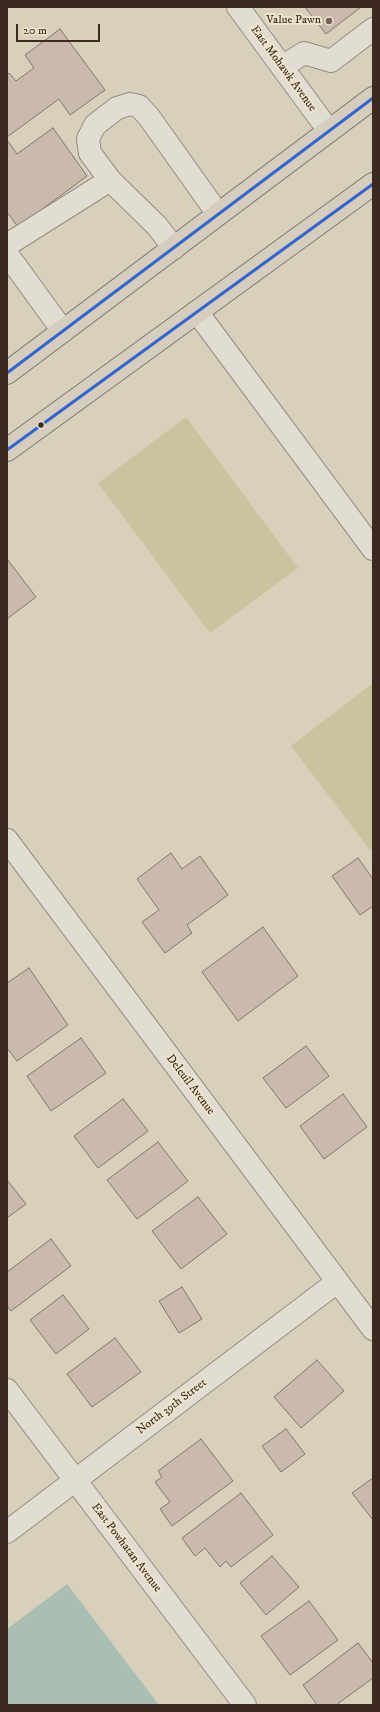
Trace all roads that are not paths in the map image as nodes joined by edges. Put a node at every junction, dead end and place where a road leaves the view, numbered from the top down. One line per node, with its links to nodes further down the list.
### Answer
1 (238, 7): 3 (street, East Mohawk Avenue)
2 (373, 29): 3 (street)
3 (282, 67): 5 (street, East Mohawk Avenue)
4 (373, 98): 5 (main road)
5 (329, 131): 8 (main road)
6 (110, 180): 8 (street); 9 (street); 10 (street)
7 (373, 184): 12 (main road)
8 (218, 214): 10 (main road)
9 (7, 245)
10 (174, 248): 13 (main road)
11 (7, 254): 13 (street)
12 (197, 312): 15 (main road); 16 (street)
13 (63, 331): 14 (main road)
14 (7, 373)
15 (7, 450)
16 (373, 549)
17 (7, 840): 18 (street, Deleuil Avenue)
18 (337, 1282): 19 (street, Deleuil Avenue); 21 (street, North 39th Street)
19 (373, 1329)
20 (7, 1390): 21 (street, East Powhatan Avenue)
21 (75, 1480): 22 (street, North 39th Street); 23 (street, East Powhatan Avenue)
22 (7, 1532)
23 (245, 1705)

